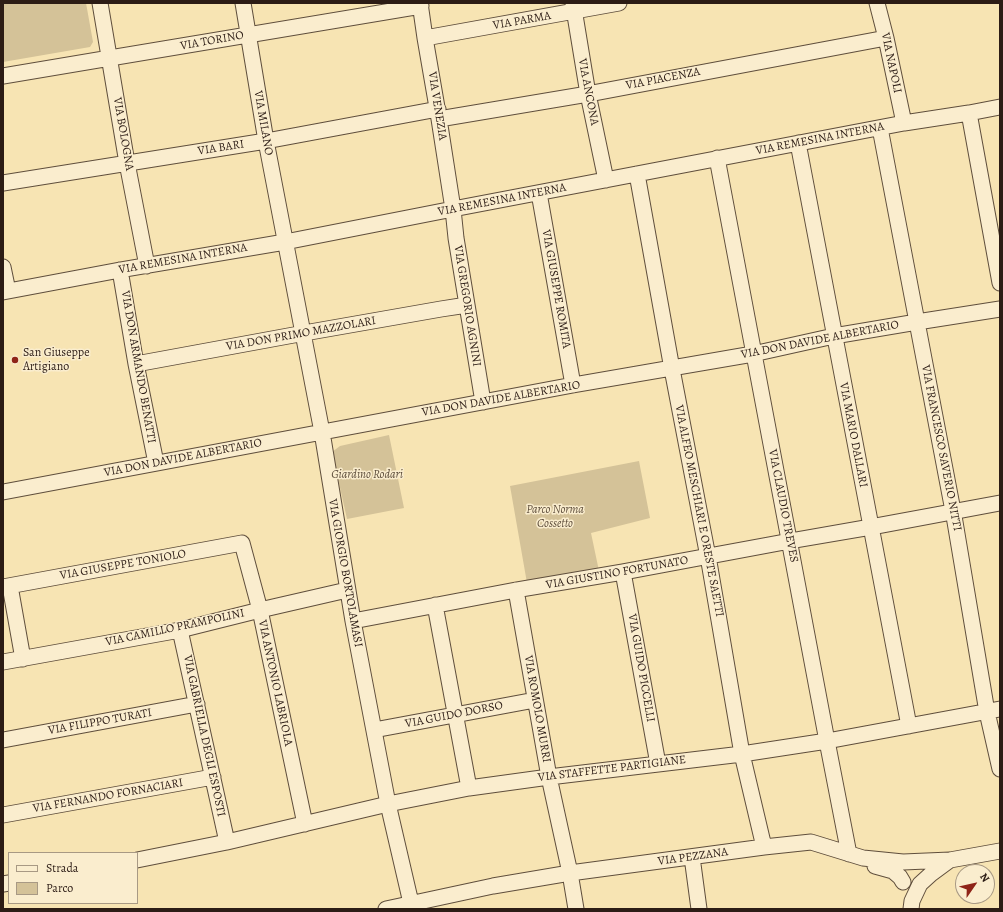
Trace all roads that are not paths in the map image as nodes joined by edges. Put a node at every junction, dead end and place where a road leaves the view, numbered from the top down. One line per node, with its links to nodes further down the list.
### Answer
1 (100, 3): 10 (street, VIA BOLOGNA)
2 (243, 3): 7 (street, VIA MILANO)
3 (619, 3): 6 (street, VIA PARMA)
4 (877, 3): 9 (street, VIA NAPOLI)
5 (421, 4): 7 (street, VIA TORINO); 8 (street, VIA VENEZIA)
6 (574, 7): 8 (street, VIA PARMA); 12 (street, VIA ANCONA)
7 (249, 34): 10 (street, VIA TORINO); 18 (street, VIA MILANO)
8 (425, 38): 15 (street, VIA VENEZIA)
9 (886, 38): 12 (street, VIA PIACENZA); 16 (street, VIA NAPOLI)
10 (110, 58): 11 (street, VIA TORINO); 21 (street, VIA BOLOGNA)
11 (3, 76)
12 (588, 94): 15 (street, VIA PIACENZA); 23 (street, VIA ANCONA)
13 (1000, 107): 14 (street, VIA REMESINA INTERNA)
14 (969, 113): 16 (street, VIA REMESINA INTERNA); 31 (street)
15 (438, 114): 18 (street, VIA BARI); 26 (street, VIA VENEZIA)
16 (904, 123): 17 (street, VIA REMESINA INTERNA)
17 (880, 128): 19 (street, VIA REMESINA INTERNA); 35 (street, VIA FRANCESCO SAVERIO NITTI)
18 (266, 141): 21 (street, VIA BARI); 27 (street, VIA MILANO)
19 (798, 143): 20 (street, VIA REMESINA INTERNA); 37 (street, VIA MARIO DALLARI)
20 (717, 158): 22 (street, VIA REMESINA INTERNA); 38 (street, VIA CLAUDIO TREVES)
21 (127, 163): 24 (street, VIA BARI); 28 (street, VIA BOLOGNA)
22 (637, 174): 23 (street, VIA REMESINA INTERNA); 40 (street, VIA ALFEO MESCHIARI E ORESTE SAETTI)
23 (606, 180): 25 (street, VIA REMESINA INTERNA)
24 (3, 183)
25 (539, 193): 26 (street, VIA REMESINA INTERNA); 41 (street, VIA GIUSEPPE ROMITA)
26 (453, 209): 27 (street, VIA REMESINA INTERNA); 33 (street, VIA GREGORIO AGNINI)
27 (285, 242): 28 (street, VIA REMESINA INTERNA); 36 (street, VIA GIORGIO BORTOLAMASI)
28 (147, 266): 30 (street, VIA REMESINA INTERNA)
29 (3, 267): 32 (street)
30 (120, 270): 32 (street, VIA REMESINA INTERNA); 39 (street, VIA DON ARMANDO BENATTI)
31 (1000, 283)
32 (5, 291)
33 (467, 305): 36 (street, VIA DON PRIMO MAZZOLARI); 42 (street, VIA GREGORIO AGNINI)
34 (1000, 309): 35 (street, VIA DON DAVIDE ALBERTARIO)
35 (917, 322): 37 (street, VIA DON DAVIDE ALBERTARIO); 47 (street, VIA FRANCESCO SAVERIO NITTI)
36 (304, 334): 39 (street, VIA DON PRIMO MAZZOLARI); 43 (street, VIA GIORGIO BORTOLAMASI)
37 (834, 336): 38 (street, VIA DON DAVIDE ALBERTARIO); 48 (street, VIA MARIO DALLARI)
38 (754, 354): 40 (street, VIA DON DAVIDE ALBERTARIO); 49 (street, VIA CLAUDIO TREVES)
39 (136, 364): 44 (street, VIA DON ARMANDO BENATTI)
40 (672, 369): 41 (street, VIA DON DAVIDE ALBERTARIO); 51 (street, VIA ALFEO MESCHIARI E ORESTE SAETTI)
41 (573, 385): 42 (street, VIA DON DAVIDE ALBERTARIO)
42 (483, 402): 43 (street, VIA DON DAVIDE ALBERTARIO)
43 (322, 432): 44 (street, VIA DON DAVIDE ALBERTARIO); 54 (street, VIA GIORGIO BORTOLAMASI)
44 (156, 463): 45 (street, VIA DON DAVIDE ALBERTARIO)
45 (3, 492)
46 (1000, 502): 47 (street, VIA GIUSTINO FORTUNATO)
47 (952, 512): 48 (street, VIA GIUSTINO FORTUNATO); 64 (street, VIA FRANCESCO SAVERIO NITTI)
48 (871, 528): 49 (street, VIA GIUSTINO FORTUNATO); 66 (street, VIA MARIO DALLARI)
49 (790, 541): 51 (street, VIA GIUSTINO FORTUNATO); 69 (street, VIA CLAUDIO TREVES)
50 (242, 543): 53 (street, VIA GIUSEPPE TONIOLO); 57 (street, VIA ANTONIO LABRIOLA)
51 (708, 556): 52 (street, VIA GIUSTINO FORTUNATO); 70 (street, VIA ALFEO MESCHIARI E ORESTE SAETTI)
52 (623, 572): 55 (street, VIA GIUSTINO FORTUNATO); 71 (street, VIA GUIDO PICCELLI)
53 (6, 586): 60 (street)
54 (347, 590): 57 (street, VIA CAMILLO PRAMPOLINI); 58 (street, VIA GIORGIO BORTOLAMASI)
55 (516, 590): 56 (street, VIA GIUSTINO FORTUNATO); 62 (street, VIA ROMOLO MURRI)
56 (435, 605): 58 (street, VIA GIUSTINO FORTUNATO); 65 (street)
57 (260, 610): 59 (street, VIA CAMILLO PRAMPOLINI); 78 (street, VIA ANTONIO LABRIOLA)
58 (353, 621): 67 (street, VIA GIORGIO BORTOLAMASI)
59 (180, 630): 60 (street, VIA CAMILLO PRAMPOLINI); 63 (street, VIA GABRIELLA DEGLI ESPOSTI)
60 (23, 658): 61 (street, VIA CAMILLO PRAMPOLINI)
61 (3, 662)
62 (535, 700): 65 (street, VIA GUIDO DORSO); 74 (street, VIA ROMOLO MURRI)
63 (197, 704): 68 (street, VIA FILIPPO TURATI); 73 (street, VIA GABRIELLA DEGLI ESPOSTI)
64 (994, 711): 66 (street, VIA STAFFETTE PARTIGIANE); 72 (street, VIA FRANCESCO SAVERIO NITTI)
65 (455, 715): 67 (street, VIA GUIDO DORSO); 75 (street)
66 (909, 726): 69 (street, VIA STAFFETTE PARTIGIANE)
67 (374, 730): 76 (street, VIA GIORGIO BORTOLAMASI)
68 (3, 740)
69 (827, 740): 70 (street, VIA STAFFETTE PARTIGIANE); 83 (street, VIA CLAUDIO TREVES)
70 (742, 754): 71 (street, VIA STAFFETTE PARTIGIANE); 80 (street, VIA ALFEO MESCHIARI E ORESTE SAETTI)
71 (658, 764): 74 (street, VIA STAFFETTE PARTIGIANE)
72 (1000, 769)
73 (213, 777): 77 (street, VIA FERNANDO FORNACIARI); 79 (street, VIA GABRIELLA DEGLI ESPOSTI)
74 (549, 777): 75 (street, VIA STAFFETTE PARTIGIANE); 87 (street, VIA ROMOLO MURRI)
75 (469, 788): 76 (street, VIA STAFFETTE PARTIGIANE)
76 (388, 804): 78 (street, VIA STAFFETTE PARTIGIANE); 89 (street, VIA GIORGIO BORTOLAMASI)
77 (3, 815)
78 (305, 824): 79 (street, VIA STAFFETTE PARTIGIANE)
79 (227, 842): 84 (street, VIA STAFFETTE PARTIGIANE)
80 (764, 847): 82 (street, VIA PEZZANA); 83 (street, VIA PEZZANA)
81 (1000, 851): 85 (street, VIA PEZZANA)
82 (692, 856): 87 (street, VIA PEZZANA); 93 (street)
83 (856, 856): 86 (street, VIA PEZZANA); 88 (street)
84 (138, 860)
85 (950, 860): 86 (street, VIA PEZZANA); 90 (street)
86 (903, 862): 88 (street); 90 (street)
87 (570, 873): 89 (street, VIA PEZZANA); 92 (street, VIA ROMOLO MURRI)
88 (904, 882): 90 (street)
89 (411, 903): 91 (street, VIA PEZZANA)
90 (910, 906)
91 (386, 909)
92 (576, 909)
93 (699, 909)

